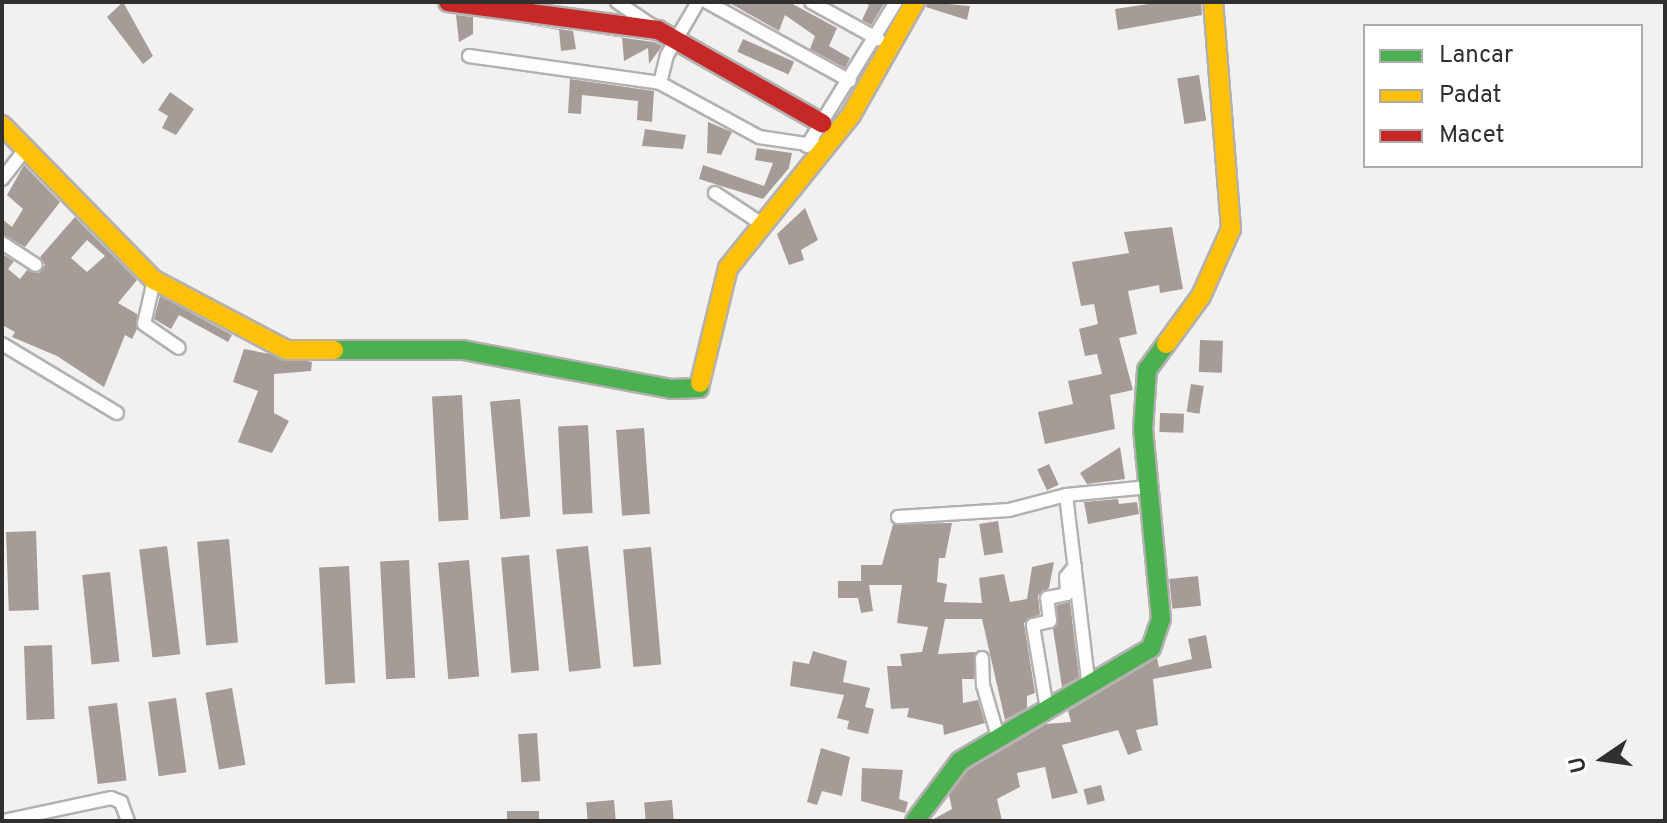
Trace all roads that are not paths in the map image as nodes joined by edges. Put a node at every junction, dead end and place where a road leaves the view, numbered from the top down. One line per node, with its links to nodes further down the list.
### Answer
1 (448, 2): 9 (street)
2 (617, 2): 11 (street)
3 (698, 2): 12 (street)
4 (707, 2): 16 (street)
5 (811, 2): 13 (street)
6 (896, 2): 13 (street)
7 (915, 2): 14 (street)
8 (1213, 2): 32 (street)
9 (502, 4): 10 (street)
10 (550, 8): 11 (street)
11 (658, 30): 12 (street)
12 (677, 36): 17 (street); 18 (street)
13 (874, 36): 14 (street); 16 (street)
14 (891, 47): 22 (street)
15 (469, 56): 17 (street)
16 (850, 81): 18 (street)
17 (660, 83): 20 (street)
18 (822, 123): 20 (street)
19 (2, 125): 21 (street)
20 (807, 146): 22 (street)
21 (27, 147): 23 (street); 28 (street)
22 (827, 147): 25 (street)
23 (2, 179)
24 (715, 193): 25 (street)
25 (759, 222): 28 (street)
26 (2, 243): 27 (street)
27 (36, 265)
28 (154, 280): 30 (street)
29 (2, 344): 31 (street)
30 (179, 348)
31 (117, 413)
32 (1149, 487): 33 (street); 37 (street)
33 (1066, 495): 34 (street); 35 (street)
34 (898, 517)
35 (1075, 566): 37 (street); 38 (street)
36 (982, 658): 39 (street)
37 (1089, 688): 38 (street)
38 (1047, 709): 39 (street)
39 (999, 740): 42 (street)
40 (3, 821): 41 (street)
41 (128, 821)
42 (915, 821)

